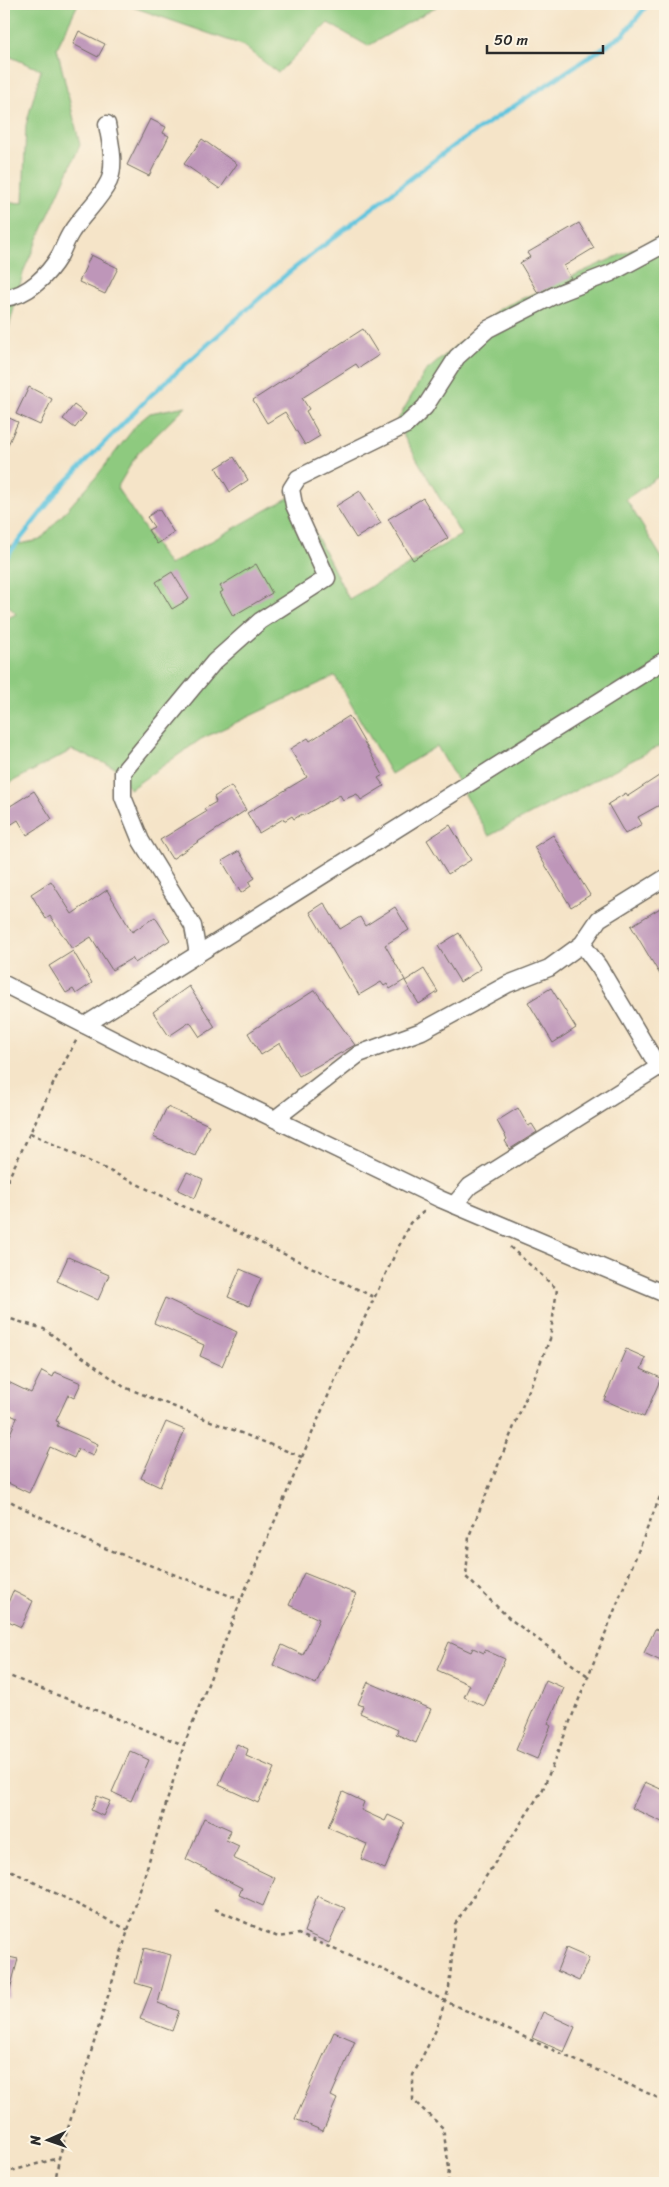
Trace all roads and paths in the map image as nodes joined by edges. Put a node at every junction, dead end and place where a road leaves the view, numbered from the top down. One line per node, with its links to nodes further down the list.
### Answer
1 (107, 124): 3 (street)
2 (665, 244): 7 (street)
3 (4, 298)
4 (665, 660): 7 (street)
5 (665, 878): 6 (street)
6 (582, 944): 10 (street); 11 (street)
7 (198, 954): 9 (street)
8 (4, 984): 9 (street)
9 (85, 1025): 11 (street); 12 (path)
10 (662, 1065): 14 (street)
11 (275, 1119): 14 (street)
12 (30, 1133): 13 (path); 17 (path)
13 (4, 1188)
14 (447, 1202): 16 (street); 17 (path)
15 (505, 1242): 24 (path)
16 (665, 1294)
17 (374, 1298): 19 (path)
18 (4, 1317): 19 (path)
19 (302, 1457): 22 (path)
20 (665, 1484): 24 (path)
21 (4, 1498): 22 (path)
22 (241, 1600): 25 (path)
23 (4, 1674): 25 (path)
24 (588, 1676): 29 (path)
25 (184, 1745): 28 (path)
26 (4, 1867): 28 (path)
27 (215, 1908): 29 (path)
28 (128, 1930): 31 (path)
29 (445, 2001): 30 (path); 34 (path)
30 (665, 2101)
31 (59, 2158): 32 (path); 33 (path)
32 (4, 2173)
33 (55, 2183)
34 (448, 2183)

